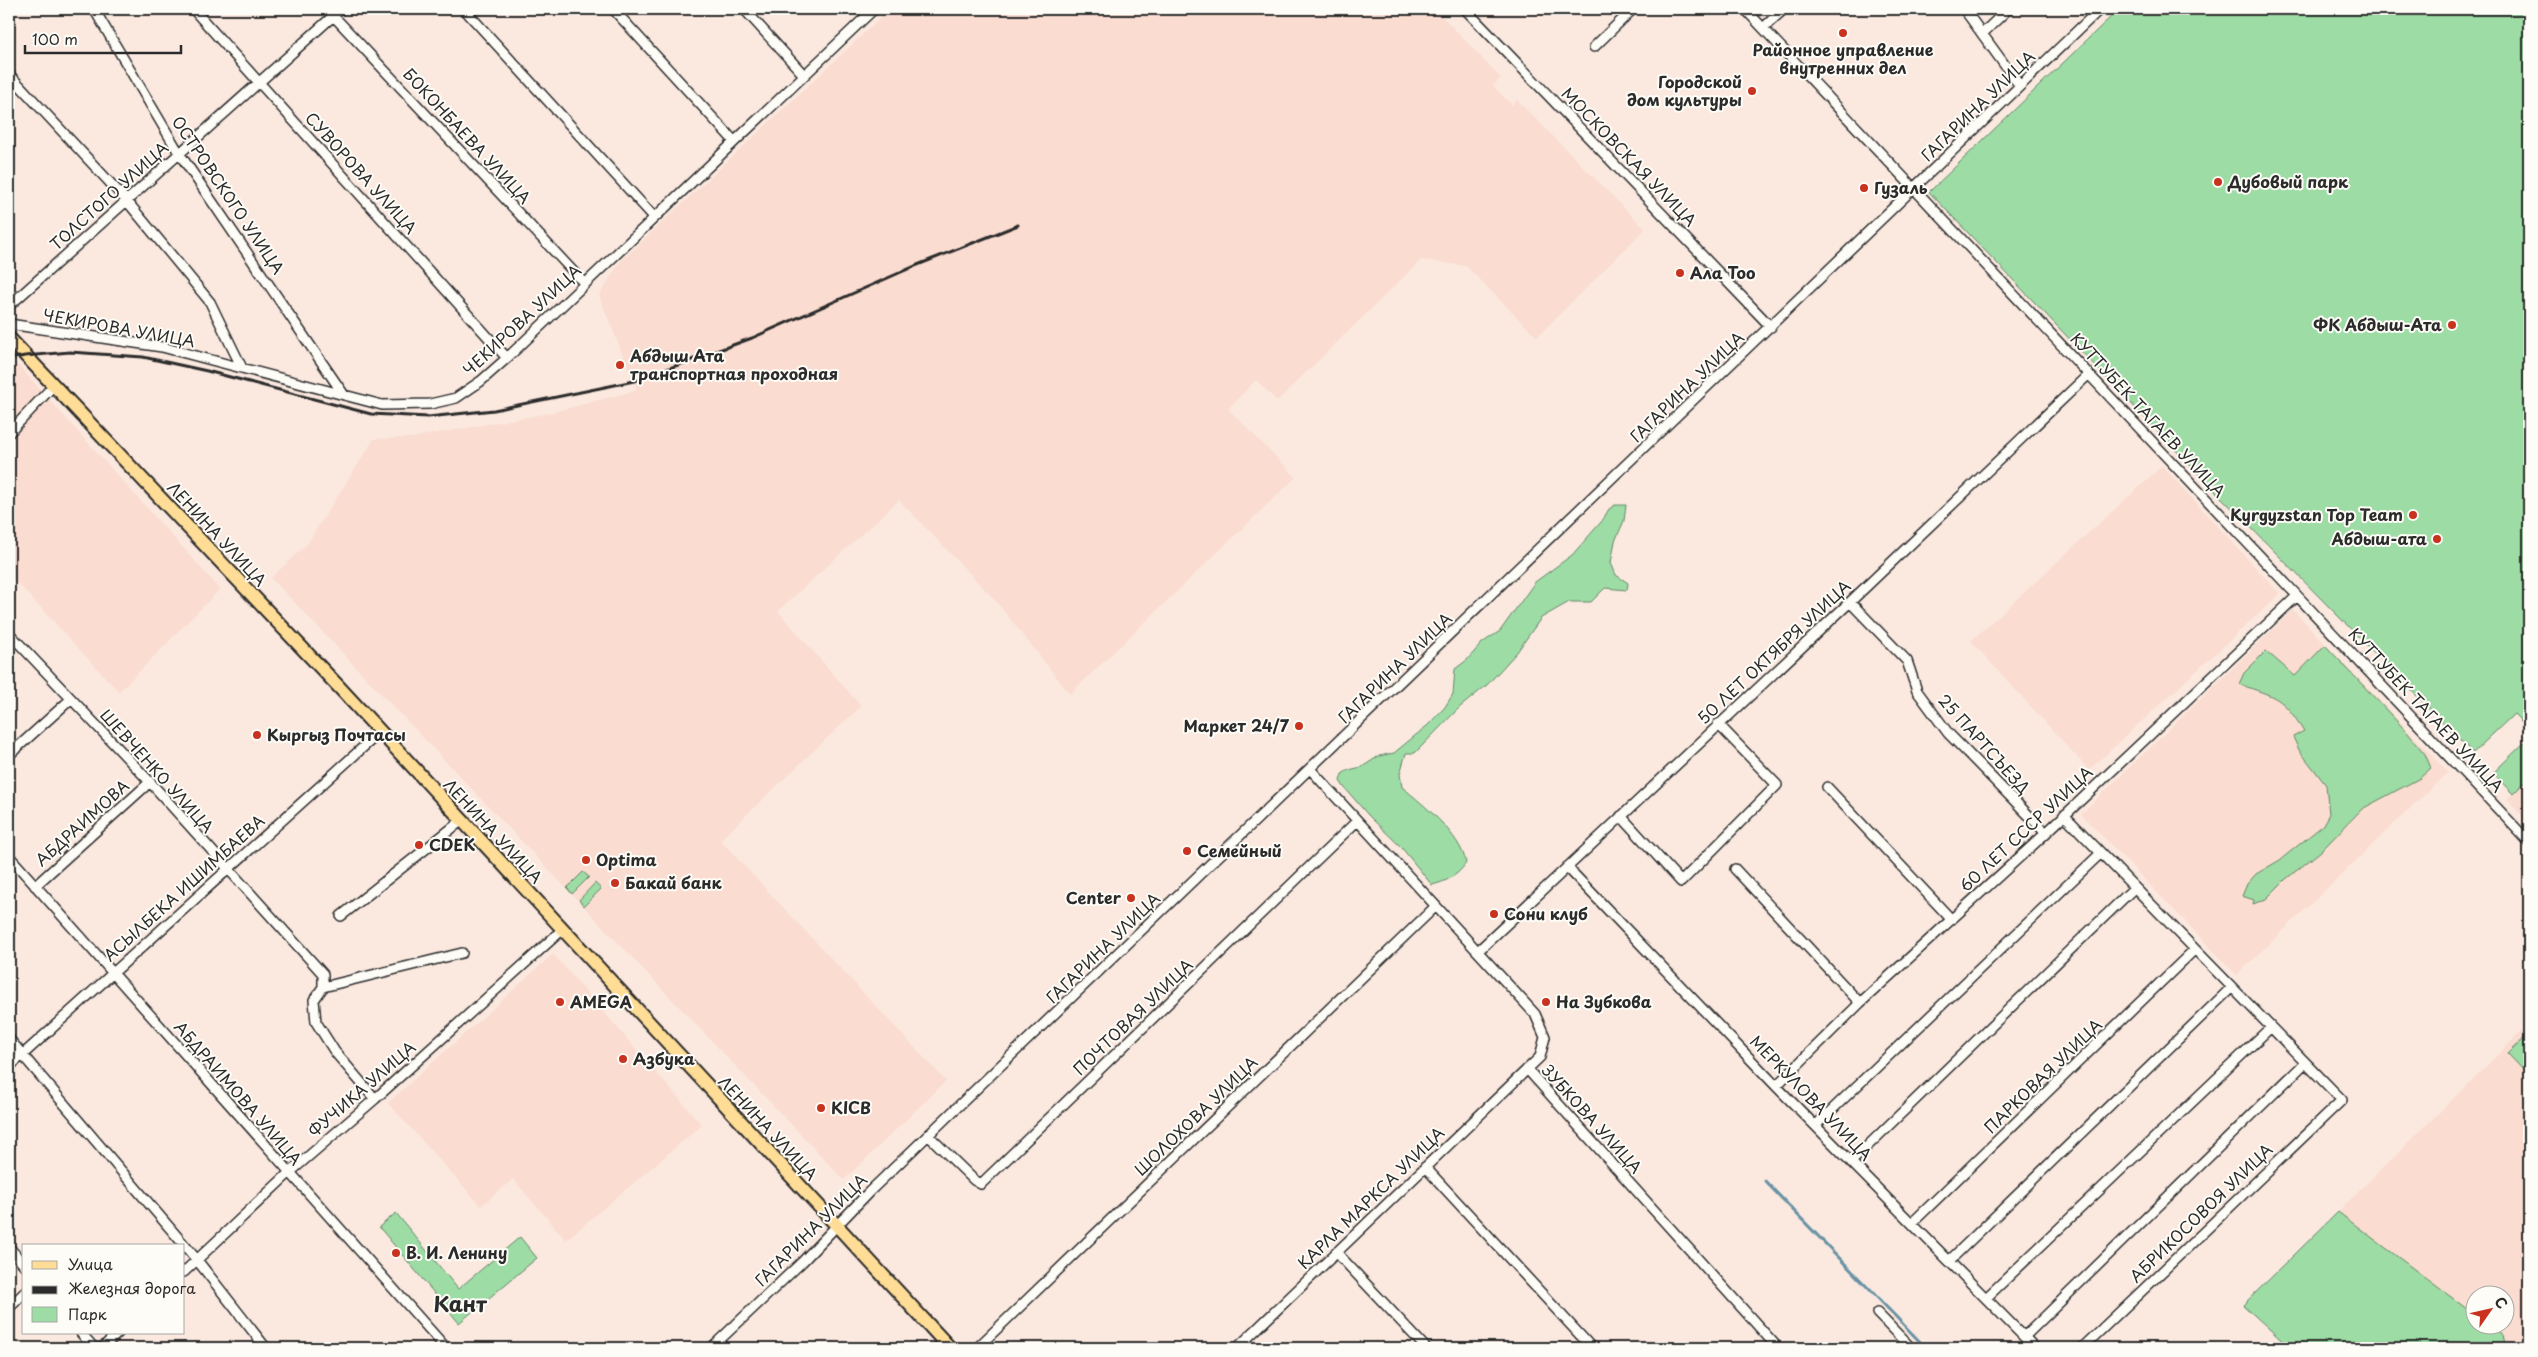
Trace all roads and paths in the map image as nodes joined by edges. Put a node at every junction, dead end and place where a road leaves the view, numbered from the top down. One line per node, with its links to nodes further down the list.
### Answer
1 (94, 9): 24 (street, ОСТРОВСКОГО УЛИЦА)
2 (192, 9): 21 (street, СУВОРОВА УЛИЦА)
3 (341, 9): 15 (street, ТОЛСТОГО УЛИЦА)
4 (464, 9): 27 (street)
5 (613, 9): 23 (street)
6 (744, 9): 20 (street)
7 (874, 9): 20 (street, ЧЕКИРОВА УЛИЦА)
8 (1465, 9): 31 (street, МОСКОВСКАЯ УЛИЦА)
9 (1633, 9): 18 (street)
10 (1745, 9): 16 (street, КУТТУБЕК ТАГАЕВ УЛИЦА)
11 (1784, 9): 16 (street)
12 (1964, 9): 17 (street)
13 (2008, 9): 17 (street)
14 (2100, 9): 22 (street, ГАГАРИНА УЛИЦА)
15 (330, 12): 21 (street, ТОЛСТОГО УЛИЦА); 28 (street, БОКОНБАЕВА УЛИЦА)
16 (1763, 28): 25 (street, КУТТУБЕК ТАГАЕВ УЛИЦА)
17 (1982, 34): 22 (street)
18 (1594, 47)
19 (9, 74): 26 (street)
20 (804, 75): 23 (street, ЧЕКИРОВА УЛИЦА)
21 (259, 82): 24 (street, ТОЛСТОГО УЛИЦА); 33 (street, СУВОРОВА УЛИЦА)
22 (2020, 86): 25 (street, ГАГАРИНА УЛИЦА)
23 (734, 141): 27 (street, ЧЕКИРОВА УЛИЦА)
24 (179, 153): 26 (street, ТОЛСТОГО УЛИЦА); 37 (street, ОСТРОВСКОГО УЛИЦА)
25 (1915, 189): 31 (street, ГАГАРИНА УЛИЦА); 35 (street, КУТТУБЕК ТАГАЕВ УЛИЦА)
26 (126, 200): 29 (street, ТОЛСТОГО УЛИЦА); 34 (street)
27 (654, 217): 28 (street, ЧЕКИРОВА УЛИЦА)
28 (584, 283): 33 (street, ЧЕКИРОВА УЛИЦА)
29 (9, 306)
30 (9, 324): 34 (street, ЧЕКИРОВА УЛИЦА)
31 (1772, 327): 46 (street, ГАГАРИНА УЛИЦА)
32 (9, 338): 36 (main road, ЛЕНИНА УЛИЦА)
33 (507, 358): 37 (street, ЧЕКИРОВА УЛИЦА)
34 (242, 368): 37 (street, ЧЕКИРОВА УЛИЦА)
35 (2089, 374): 39 (street, КУТТУБЕК ТАГАЕВ УЛИЦА); 40 (street, 50 ЛЕТ ОКТЯБРЯ УЛИЦА)
36 (53, 386): 38 (street); 44 (main road, ЛЕНИНА УЛИЦА)
37 (344, 394)
38 (9, 433)
39 (2297, 596): 49 (street, 60 ЛЕТ СССР УЛИЦА); 54 (street, КУТТУБЕК ТАГАЕВ УЛИЦА)
40 (1850, 602): 43 (street, 50 ЛЕТ ОКТЯБРЯ УЛИЦА); 53 (street, 25 ПАРТСЪЕЗД)
41 (9, 633): 42 (street, ШЕВЧЕНКО УЛИЦА)
42 (71, 699): 45 (street); 47 (street, ШЕВЧЕНКО УЛИЦА)
43 (1718, 724): 50 (street, 50 ЛЕТ ОКТЯБРЯ УЛИЦА); 50 (street)
44 (380, 732): 51 (main road, ЛЕНИНА УЛИЦА); 58 (street, АСЫЛБЕКА ИШИМБАЕВА)
45 (9, 755)
46 (1311, 770): 52 (street, ЗУБКОВА УЛИЦА); 82 (street, ГАГАРИНА УЛИЦА)
47 (150, 782): 58 (street, ШЕВЧЕНКО УЛИЦА); 60 (street, АБДРАИМОВА)
48 (1827, 787): 64 (street)
49 (2064, 815): 53 (street, 60 ЛЕТ СССР УЛИЦА); 55 (street)
50 (1620, 816): 57 (street, 50 ЛЕТ ОКТЯБРЯ УЛИЦА)
51 (461, 821): 63 (street); 65 (main road, ЛЕНИНА УЛИЦА)
52 (1357, 821): 62 (street, ЗУБКОВА УЛИЦА); 82 (street, ПОЧТОВАЯ УЛИЦА)
53 (2046, 833): 64 (street, 60 ЛЕТ СССР УЛИЦА)
54 (2529, 842)
55 (2101, 853): 61 (street); 81 (street)
56 (9, 856): 60 (street, АБДРАИМОВА УЛИЦА)
57 (1567, 867): 67 (street, 50 ЛЕТ ОКТЯБРЯ УЛИЦА); 79 (street, МЕРКУЛОВА УЛИЦА)
58 (226, 869): 69 (street, АСЫЛБЕКА ИШИМБАЕВА); 70 (street, ШЕВЧЕНКО УЛИЦА)
59 (1735, 869): 72 (street)
60 (35, 886): 69 (street, АБДРАИМОВА УЛИЦА)
61 (2134, 888): 66 (street); 83 (street)
62 (1436, 906): 67 (street, ЗУБКОВА УЛИЦА); 109 (street, ШОЛОХОВА УЛИЦА)
63 (341, 916)
64 (1951, 918): 72 (street, 60 ЛЕТ СССР УЛИЦА)
65 (562, 930): 80 (street, ФУЧИКА УЛИЦА); 87 (main road, ЛЕНИНА УЛИЦА)
66 (2194, 950): 71 (street); 86 (street, ПАРКОВАЯ УЛИЦА)
67 (1478, 951): 78 (street, ЗУБКОВА УЛИЦА)
68 (462, 953): 70 (street)
69 (113, 973): 75 (street, АСЫЛБЕКА ИШИМБАЕВА); 85 (street, АБДРАИМОВА УЛИЦА)
70 (323, 987): 80 (street)
71 (2231, 988): 73 (street); 93 (street)
72 (1860, 1003): 79 (street, 60 ЛЕТ СССР УЛИЦА)
73 (2270, 1028): 76 (street); 97 (street)
74 (9, 1039): 75 (street)
75 (23, 1055): 77 (street, АСЫЛБЕКА ИШИМБАЕВА); 88 (street)
76 (2305, 1063): 102 (street); 116 (street, АБРИКОСОВОЯ УЛИЦА)
77 (9, 1068)
78 (1527, 1069): 84 (street, КАРЛА МАРКСА УЛИЦА); 113 (street, ЗУБКОВА УЛИЦА)
79 (1776, 1086): 81 (street, МЕРКУЛОВА УЛИЦА)
80 (376, 1099): 85 (street, ФУЧИКА УЛИЦА)
81 (1816, 1125): 83 (street, МЕРКУЛОВА УЛИЦА)
82 (929, 1136): 87 (street, ГАГАРИНА УЛИЦА)
83 (1852, 1162): 86 (street, МЕРКУЛОВА УЛИЦА)
84 (1425, 1167): 91 (street, КАРЛА МАРКСА УЛИЦА); 112 (street)
85 (289, 1173): 92 (street, ФУЧИКА УЛИЦА); 106 (street, АБДРАИМОВА УЛИЦА)
86 (1912, 1223): 93 (street, МЕРКУЛОВА УЛИЦА)
87 (835, 1226): 107 (street, ГАГАРИНА УЛИЦА); 108 (main road, ЛЕНИНА УЛИЦА)
88 (182, 1244)
89 (9, 1247): 94 (street)
90 (185, 1247): 92 (street)
91 (1336, 1252): 110 (street, КАРЛА МАРКСА УЛИЦА); 111 (street)
92 (196, 1260): 95 (street, ФУЧИКА УЛИЦА); 105 (street)
93 (1949, 1261): 97 (street, МЕРКУЛОВА УЛИЦА)
94 (22, 1263)
95 (185, 1271)
96 (22, 1295): 98 (street)
97 (1986, 1298): 102 (street, МЕРКУЛОВА УЛИЦА)
98 (9, 1308)
99 (1877, 1313): 114 (street)
100 (82, 1334): 103 (street)
101 (117, 1334): 104 (street)
102 (2024, 1337): 115 (street, МЕРКУЛОВА УЛИЦА)
103 (94, 1348)
104 (102, 1348)
105 (266, 1348)
106 (446, 1348)
107 (710, 1348)
108 (950, 1348)
109 (977, 1348)
110 (1237, 1348)
111 (1426, 1348)
112 (1592, 1348)
113 (1778, 1348)
114 (1911, 1348)
115 (2035, 1348)
116 (2082, 1348)

